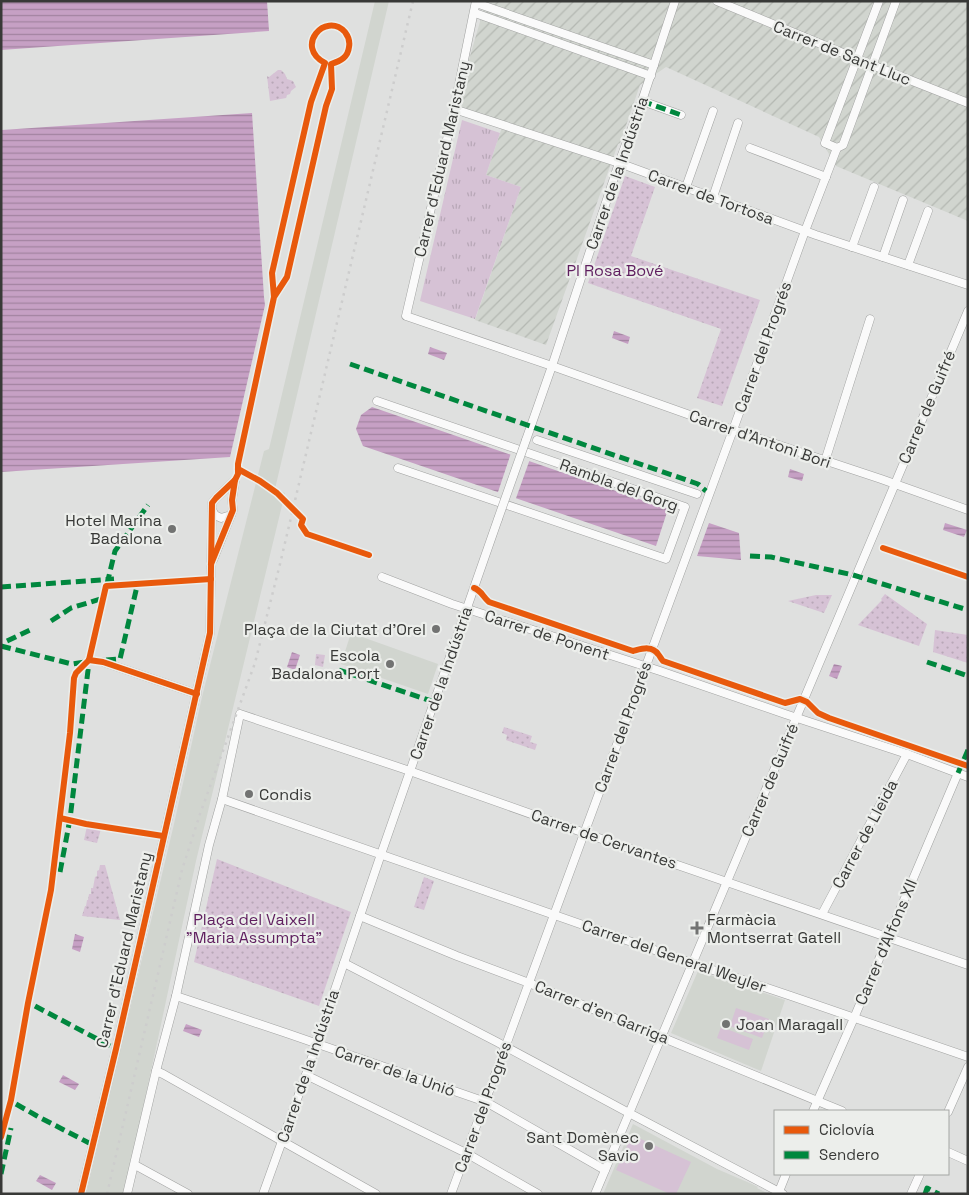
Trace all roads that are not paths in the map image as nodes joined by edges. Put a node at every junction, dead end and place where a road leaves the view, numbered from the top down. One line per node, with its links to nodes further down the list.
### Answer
1 (675, 1): 8 (street, Carrer de la Indústria)
2 (717, 1): 7 (street, Carrer de Sant Lluc)
3 (879, 1): 7 (street)
4 (896, 1): 9 (street, Carrer del Progrés)
5 (476, 2): 6 (street, Carrer d'Eduard Maristany); 8 (street)
6 (475, 13): 10 (street); 13 (street, Carrer d'Eduard Maristany)
7 (858, 59): 9 (street, Carrer de Sant Lluc); 18 (street)
8 (654, 65): 10 (street, Carrer de la Indústria)
9 (872, 65): 12 (street, Carrer de Sant Lluc); 18 (street, Carrer del Progrés)
10 (651, 76): 11 (street, Carrer de la Indústria)
11 (642, 101): 15 (street); 19 (street, Carrer de la Indústria)
12 (968, 103)
13 (454, 109): 19 (street, Carrer de Tortosa); 32 (street, Carrer d'Eduard Maristany)
14 (713, 111): 21 (street)
15 (681, 114)
16 (738, 123): 23 (street)
17 (750, 148): 20 (street)
18 (837, 148): 20 (street, Carrer del Progrés)
19 (619, 163): 21 (street, Carrer de Tortosa); 34 (street, Carrer de la Indústria)
20 (826, 176): 26 (street, Carrer del Progrés)
21 (686, 187): 23 (street, Carrer de Tortosa)
22 (874, 187): 27 (street)
23 (713, 197): 26 (street, Carrer de Tortosa)
24 (903, 200): 28 (street)
25 (928, 211): 29 (street)
26 (805, 231): 27 (street, Carrer de Tortosa); 36 (street, Carrer del Progrés)
27 (852, 247): 28 (street, Carrer de Tortosa)
28 (883, 257): 29 (street, Carrer de Tortosa)
29 (908, 265): 30 (street, Carrer de Tortosa)
30 (968, 285)
31 (968, 312): 40 (street, Carrer de Guifré)
32 (406, 316): 34 (street, Carrer d'Antoni Bori)
33 (870, 319): 38 (street)
34 (552, 366): 36 (street, Carrer d'Antoni Bori); 49 (street, Carrer de la Indústria, bridge)
35 (377, 401): 39 (street, Rambla del Gorg)
36 (733, 430): 38 (street, Carrer d'Antoni Bori); 51 (street, Carrer del Progrés)
37 (536, 440): 41 (street)
38 (825, 461): 40 (street, Carrer d'Antoni Bori)
39 (398, 468)
40 (895, 485): 45 (street, Carrer d'Antoni Bori); 53 (street, Carrer de Guifré)
41 (697, 494)
42 (216, 498): 43 (street); 43 (street); 44 (street)
43 (232, 500): 46 (street)
44 (212, 510): 46 (street); 47 (street, Carrer d'Eduard Maristany)
45 (968, 510)
46 (231, 515): 47 (street, Carrer d'Eduard Maristany)
47 (211, 564): 52 (street, Carrer d'Eduard Maristany)
48 (382, 577): 49 (street, Carrer de Ponent)
49 (467, 609): 51 (street, Carrer de Ponent); 55 (street, Carrer de la Indústria)
50 (103, 662): 52 (street)
51 (646, 667): 53 (street, Carrer de Ponent); 59 (street, Carrer del Progrés)
52 (197, 694): 94 (street, Carrer d'Eduard Maristany)
53 (797, 718): 54 (street, Carrer de Ponent); 61 (street, Carrer de Guifré)
54 (907, 754): 56 (street, Carrer de Ponent); 62 (street, Carrer de Lleida)
55 (411, 771): 58 (street, Carrer de Cervantes); 59 (street, Carrer de Cervantes); 60 (street, Carrer de la Indústria)
56 (958, 773): 57 (street, Carrer de Ponent); 65 (street, Carrer d'Alfons XII)
57 (968, 777)
58 (222, 799): 60 (street, Carrer del General Weyler); 70 (street)
59 (584, 833): 61 (street, Carrer de Cervantes); 63 (street, Carrer del Progrés)
60 (381, 855): 63 (street, Carrer del General Weyler); 64 (street, Carrer de la Indústria)
61 (727, 882): 62 (street, Carrer de Cervantes); 67 (street, Carrer de Guifré)
62 (822, 914): 65 (street, Carrer de Cervantes)
63 (554, 915): 67 (street, Carrer del General Weyler); 69 (street, Carrer del Progrés)
64 (360, 916): 66 (street, Carrer de la Indústria); 69 (street, Carrer d'en Garriga)
65 (888, 937): 68 (street, Carrer de Cervantes); 71 (street, Carrer d'Alfons XII)
66 (344, 963): 73 (street, Carrer de la Indústria); 74 (street)
67 (692, 964): 71 (street, Carrer del General Weyler); 72 (street, Carrer de Guifré)
68 (968, 965)
69 (529, 983): 72 (street, Carrer d'en Garriga); 74 (street, Carrer del Progrés)
70 (176, 996): 73 (street, Carrer de la Unió); 77 (street)
71 (854, 1018): 75 (street, Carrer del General Weyler); 79 (street, Carrer d'Alfons XII)
72 (661, 1036): 79 (street, Carrer d'en Garriga); 84 (street, Carrer de Guifré)
73 (316, 1044): 78 (street, Carrer de la Indústria); 80 (street, Carrer de la Unió)
74 (506, 1047): 80 (street, Carrer del Progrés); 84 (street)
75 (968, 1057)
76 (968, 1067): 83 (street)
77 (156, 1071): 85 (street); 89 (street)
78 (306, 1075): 85 (street, Carrer de la Indústria); 87 (street)
79 (817, 1101): 81 (street, Carrer d'Alfons XII); 82 (street, Carrer d'en Garriga)
80 (486, 1102): 87 (street, Carrer del Progrés); 90 (street, Carrer de la Unió)
81 (813, 1110)
82 (840, 1110)
83 (949, 1110)
84 (629, 1113): 90 (street, Carrer de Guifré); 93 (street)
85 (282, 1141): 97 (street, Carrer de la Indústria); 98 (street)
86 (949, 1152): 88 (street)
87 (466, 1153): 99 (street, Carrer del Progrés); 100 (street)
88 (968, 1161)
89 (135, 1165): 95 (street); 96 (street)
90 (605, 1170): 101 (street, Carrer de Guifré)
91 (786, 1175): 93 (street)
92 (920, 1175): 102 (street)
93 (780, 1193)
94 (81, 1194)
95 (127, 1194)
96 (188, 1194)
97 (263, 1194)
98 (376, 1194)
99 (451, 1194)
100 (538, 1194)
101 (595, 1194)
102 (911, 1194)

